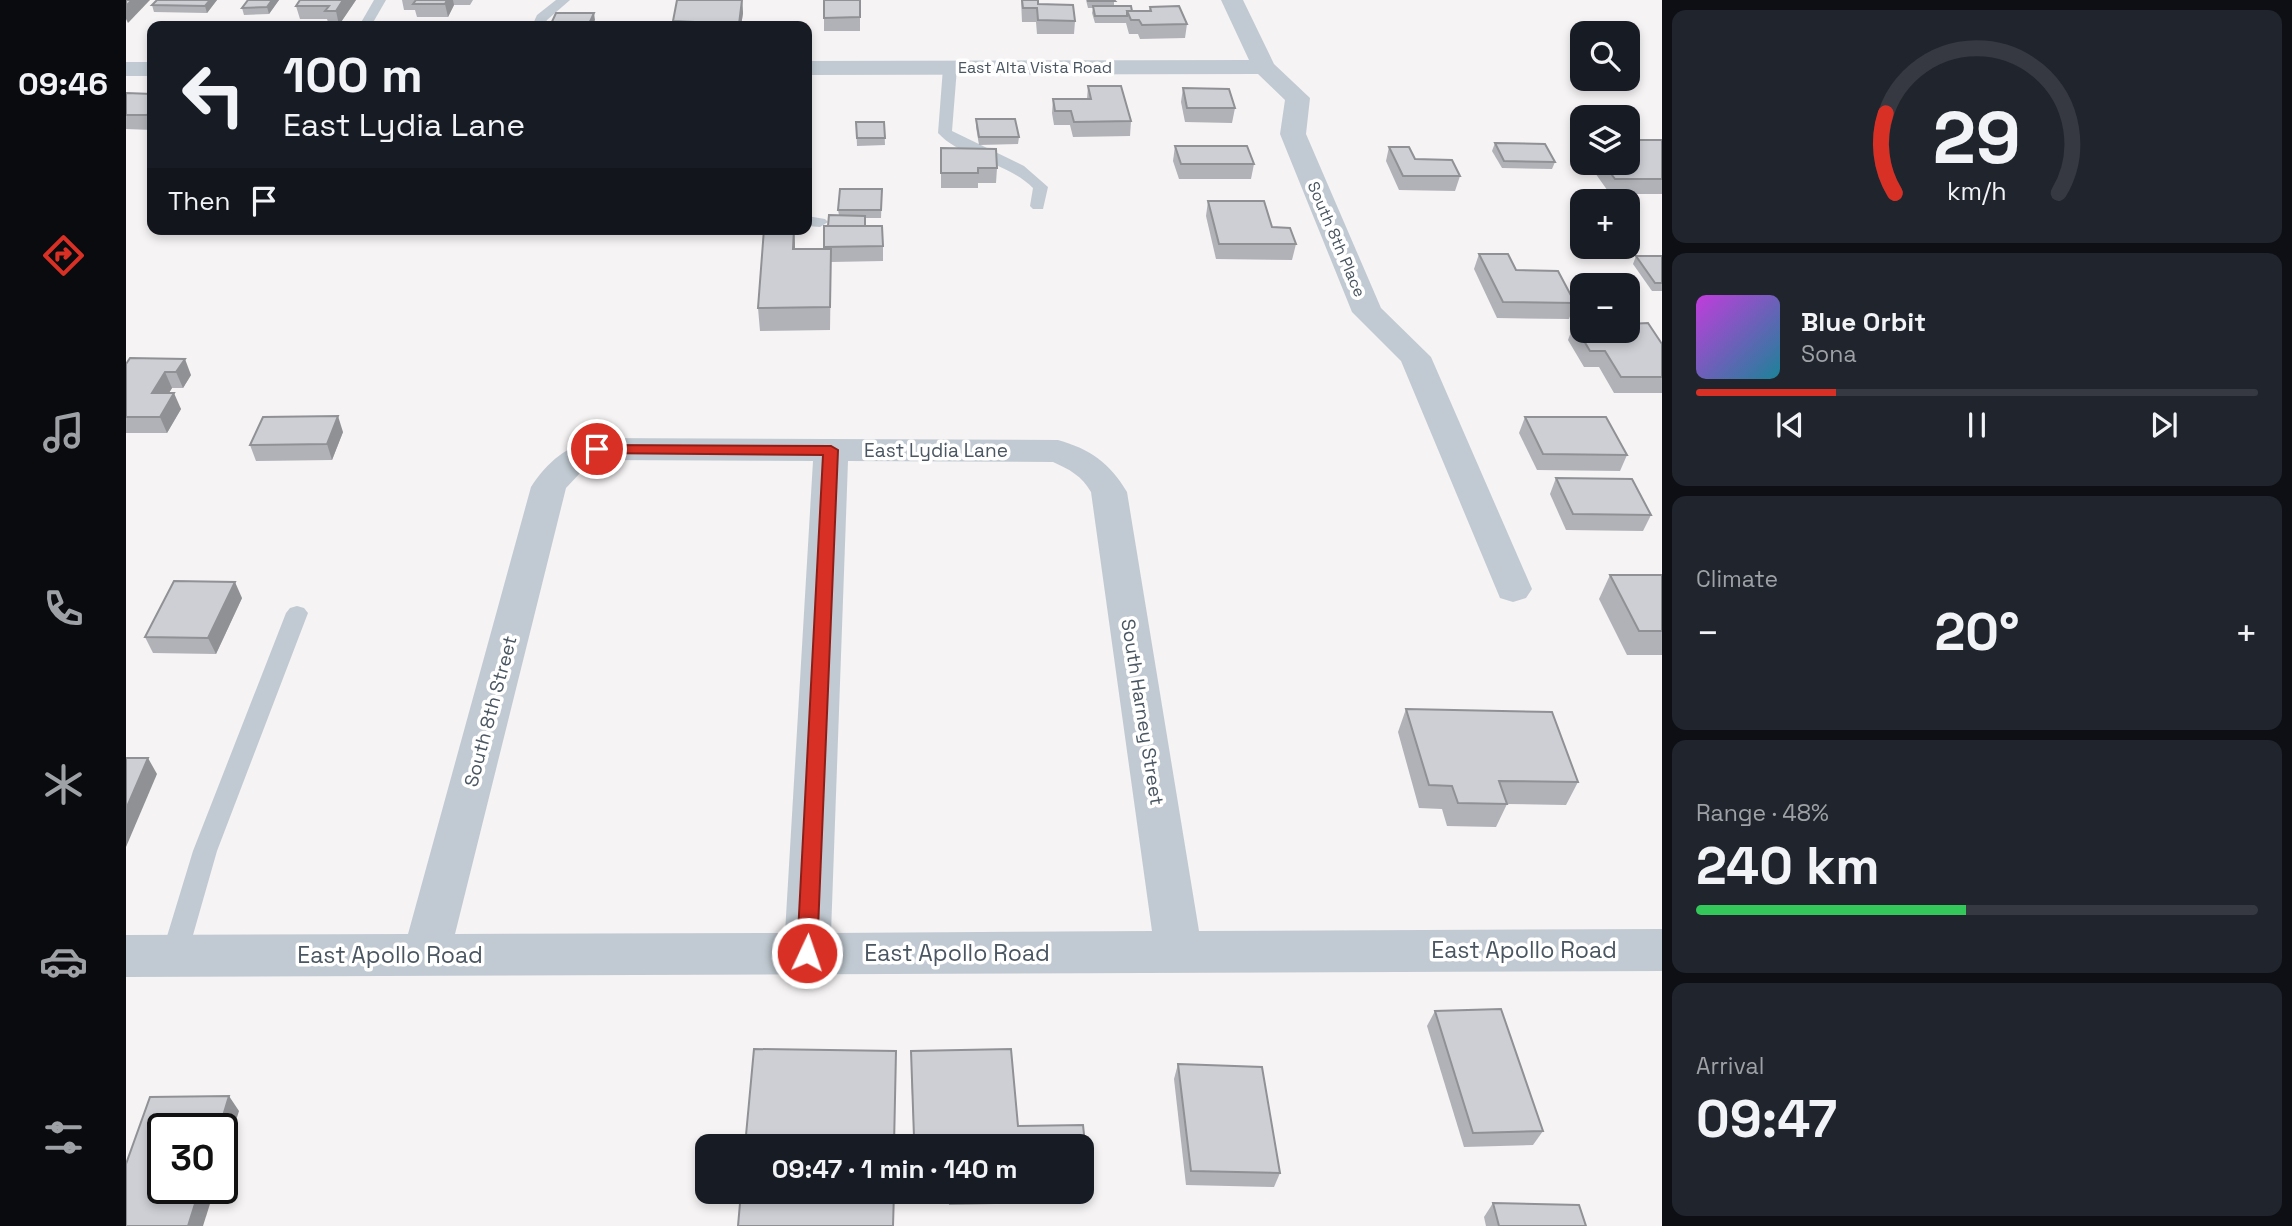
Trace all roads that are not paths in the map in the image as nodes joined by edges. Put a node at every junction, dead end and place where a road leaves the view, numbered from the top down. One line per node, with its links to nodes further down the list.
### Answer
1 (380, 0): 4 (lane)
2 (564, 0): 5 (lane)
3 (1232, 0): 6 (street, South 8th Place)
4 (368, 21)
5 (540, 21)
6 (1264, 67): 8 (street, East Alta Vista Road); 15 (street, South 8th Place)
7 (812, 68): 8 (street, East Alta Vista Road)
8 (950, 68): 11 (lane)
9 (126, 69): 10 (street)
10 (147, 69)
11 (1038, 206)
12 (831, 450): 13 (street, East Lydia Lane); 14 (street, East Lydia Lane); 19 (street)
13 (561, 469): 20 (street, South 8th Street)
14 (1100, 474): 18 (street, South Harney Street)
15 (1513, 589)
16 (297, 613): 22 (lane)
17 (1662, 950): 18 (street, East Apollo Road)
18 (1179, 952): 19 (street, East Apollo Road)
19 (807, 953): 20 (street, East Apollo Road)
20 (426, 955): 22 (street, East Apollo Road)
21 (126, 956): 22 (street, East Apollo Road)
22 (174, 956)

